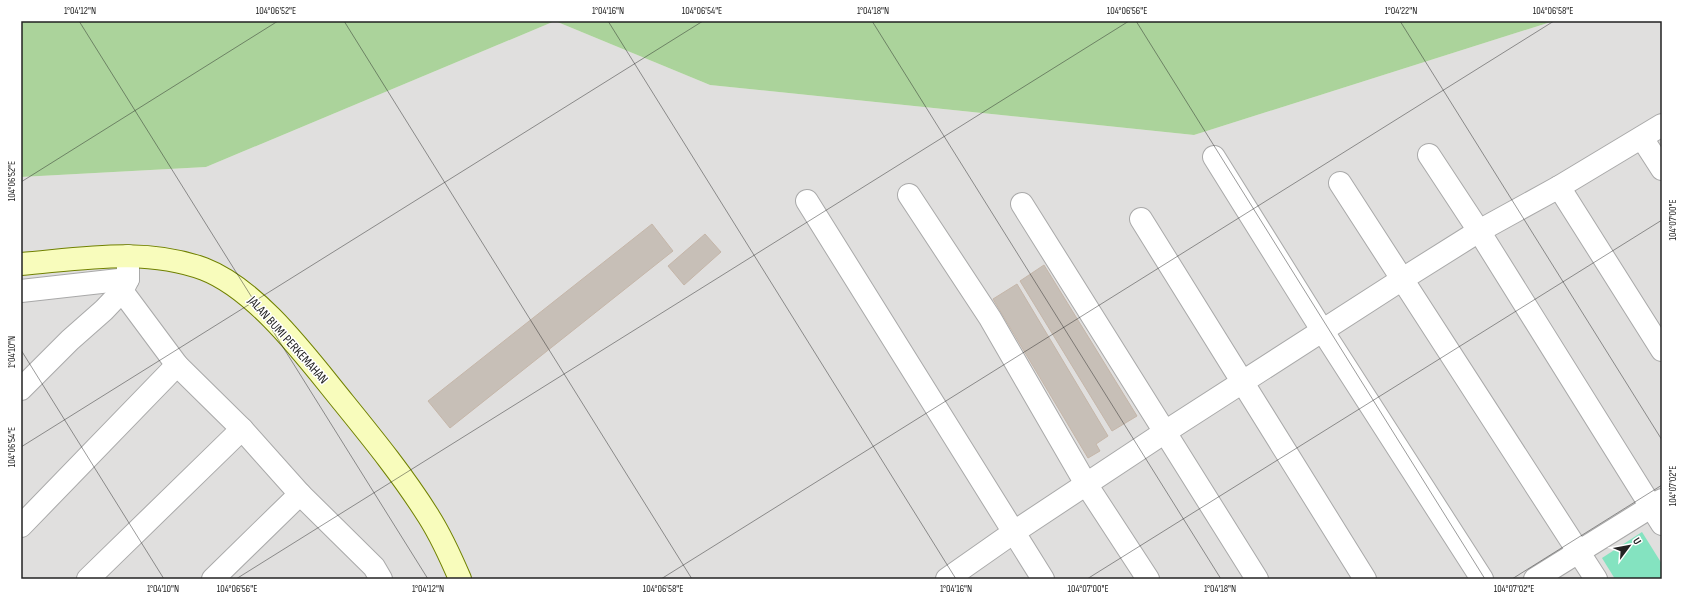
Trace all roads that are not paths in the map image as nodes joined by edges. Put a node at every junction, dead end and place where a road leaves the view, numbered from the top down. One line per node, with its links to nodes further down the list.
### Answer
1 (1662, 125): 2 (street)
2 (1642, 138): 5 (street); 7 (street)
3 (1429, 155): 12 (street)
4 (1214, 157): 18 (street)
5 (1662, 169)
6 (1340, 183): 15 (street)
7 (1559, 187): 12 (street); 19 (street)
8 (909, 195): 25 (street)
9 (807, 201): 29 (street)
10 (1022, 204): 24 (street)
11 (1141, 219): 21 (street)
12 (1479, 231): 15 (street); 27 (street)
13 (128, 256): 14 (street, JALAN BUMI PERKEMAHAN); 16 (street); 34 (street, JALAN BUMI PERKEMAHAN)
14 (21, 264)
15 (1401, 280): 18 (street); 30 (street)
16 (125, 285): 17 (street); 20 (street); 22 (street)
17 (21, 290)
18 (1322, 330): 21 (street); 40 (street)
19 (1662, 350)
20 (177, 365): 23 (street); 28 (street)
21 (1241, 382): 24 (street); 39 (street)
22 (21, 389)
23 (242, 429): 26 (street); 32 (street)
24 (1164, 432): 25 (street); 38 (street)
25 (1086, 484): 29 (street); 37 (street)
26 (300, 494): 31 (street); 33 (street)
27 (1658, 510): 30 (street)
28 (21, 526)
29 (1014, 532): 35 (street); 36 (street)
30 (1580, 552): 41 (street); 42 (street)
31 (372, 575)
32 (88, 579)
33 (213, 579)
34 (460, 579)
35 (947, 579)
36 (1043, 579)
37 (1148, 579)
38 (1257, 579)
39 (1365, 579)
40 (1482, 579)
41 (1536, 579)
42 (1596, 579)

